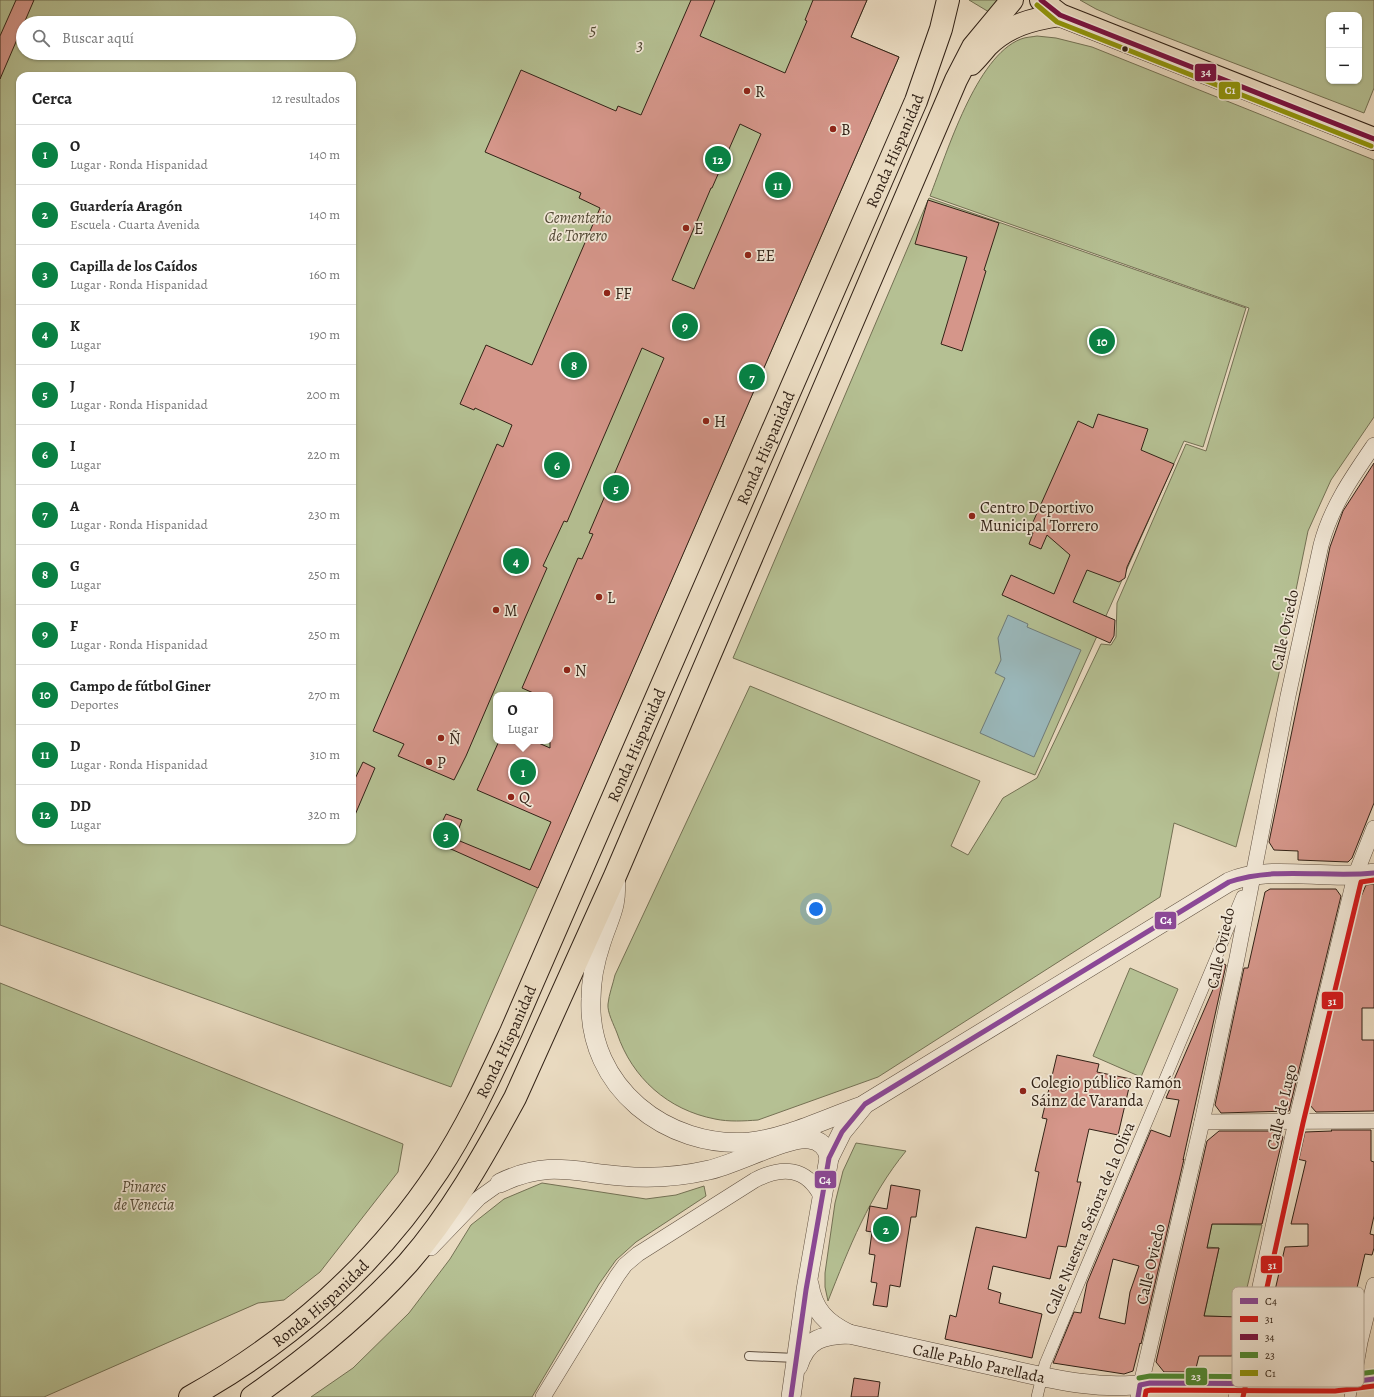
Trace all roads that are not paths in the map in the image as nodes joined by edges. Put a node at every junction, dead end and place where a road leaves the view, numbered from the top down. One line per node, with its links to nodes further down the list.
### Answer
1 (948, 0): 36 (main road, Ronda Hispanidad)
2 (1012, 0): 5 (main road, Ronda Hispanidad)
3 (1041, 0): 4 (main road)
4 (1060, 15): 5 (main road); 6 (main road)
5 (956, 80): 11 (main road, Ronda Hispanidad)
6 (1374, 139)
7 (1374, 445): 10 (street, Calle Oviedo)
8 (1374, 828): 12 (street, Calle de Lugo)
9 (1374, 873): 12 (street)
10 (1253, 874): 12 (street); 14 (street); 17 (street, Calle Oviedo)
11 (615, 876): 14 (street); 21 (main road, Ronda Hispanidad)
12 (1355, 876): 15 (street, Calle de Lugo)
13 (1242, 896): 29 (street, Calle Nuestra Señora de la Oliva)
14 (866, 1104): 18 (street)
15 (1296, 1121): 16 (street); 17 (street); 24 (street, Calle de Lugo)
16 (1374, 1121)
17 (1202, 1122): 35 (street, Calle Oviedo)
18 (829, 1158): 19 (street); 20 (street)
19 (500, 1183): 21 (street)
20 (822, 1196): 22 (street); 38 (street)
21 (408, 1263): 37 (main road, Ronda Hispanidad)
22 (809, 1273): 26 (street, Calle Pablo Parellada); 28 (street)
23 (1374, 1285): 25 (street)
24 (1260, 1287)
25 (1364, 1326)
26 (849, 1334): 29 (street, Calle Pablo Parellada); 33 (street, Calle Pablo Parellada)
27 (749, 1356): 28 (lane)
28 (796, 1358): 33 (street)
29 (1042, 1376): 35 (street, Calle Pablo Parellada); 39 (street, Calle Nuestra Señora de la Oliva)
30 (1374, 1378): 31 (street, Calle Pablo Parellada)
31 (1364, 1383)
32 (1286, 1387): 34 (street, Calle Pablo Parellada)
33 (793, 1389)
34 (1237, 1390): 35 (street, Calle Pablo Parellada)
35 (1139, 1391)
36 (190, 1397)
37 (252, 1397)
38 (543, 1397)
39 (1037, 1397)

